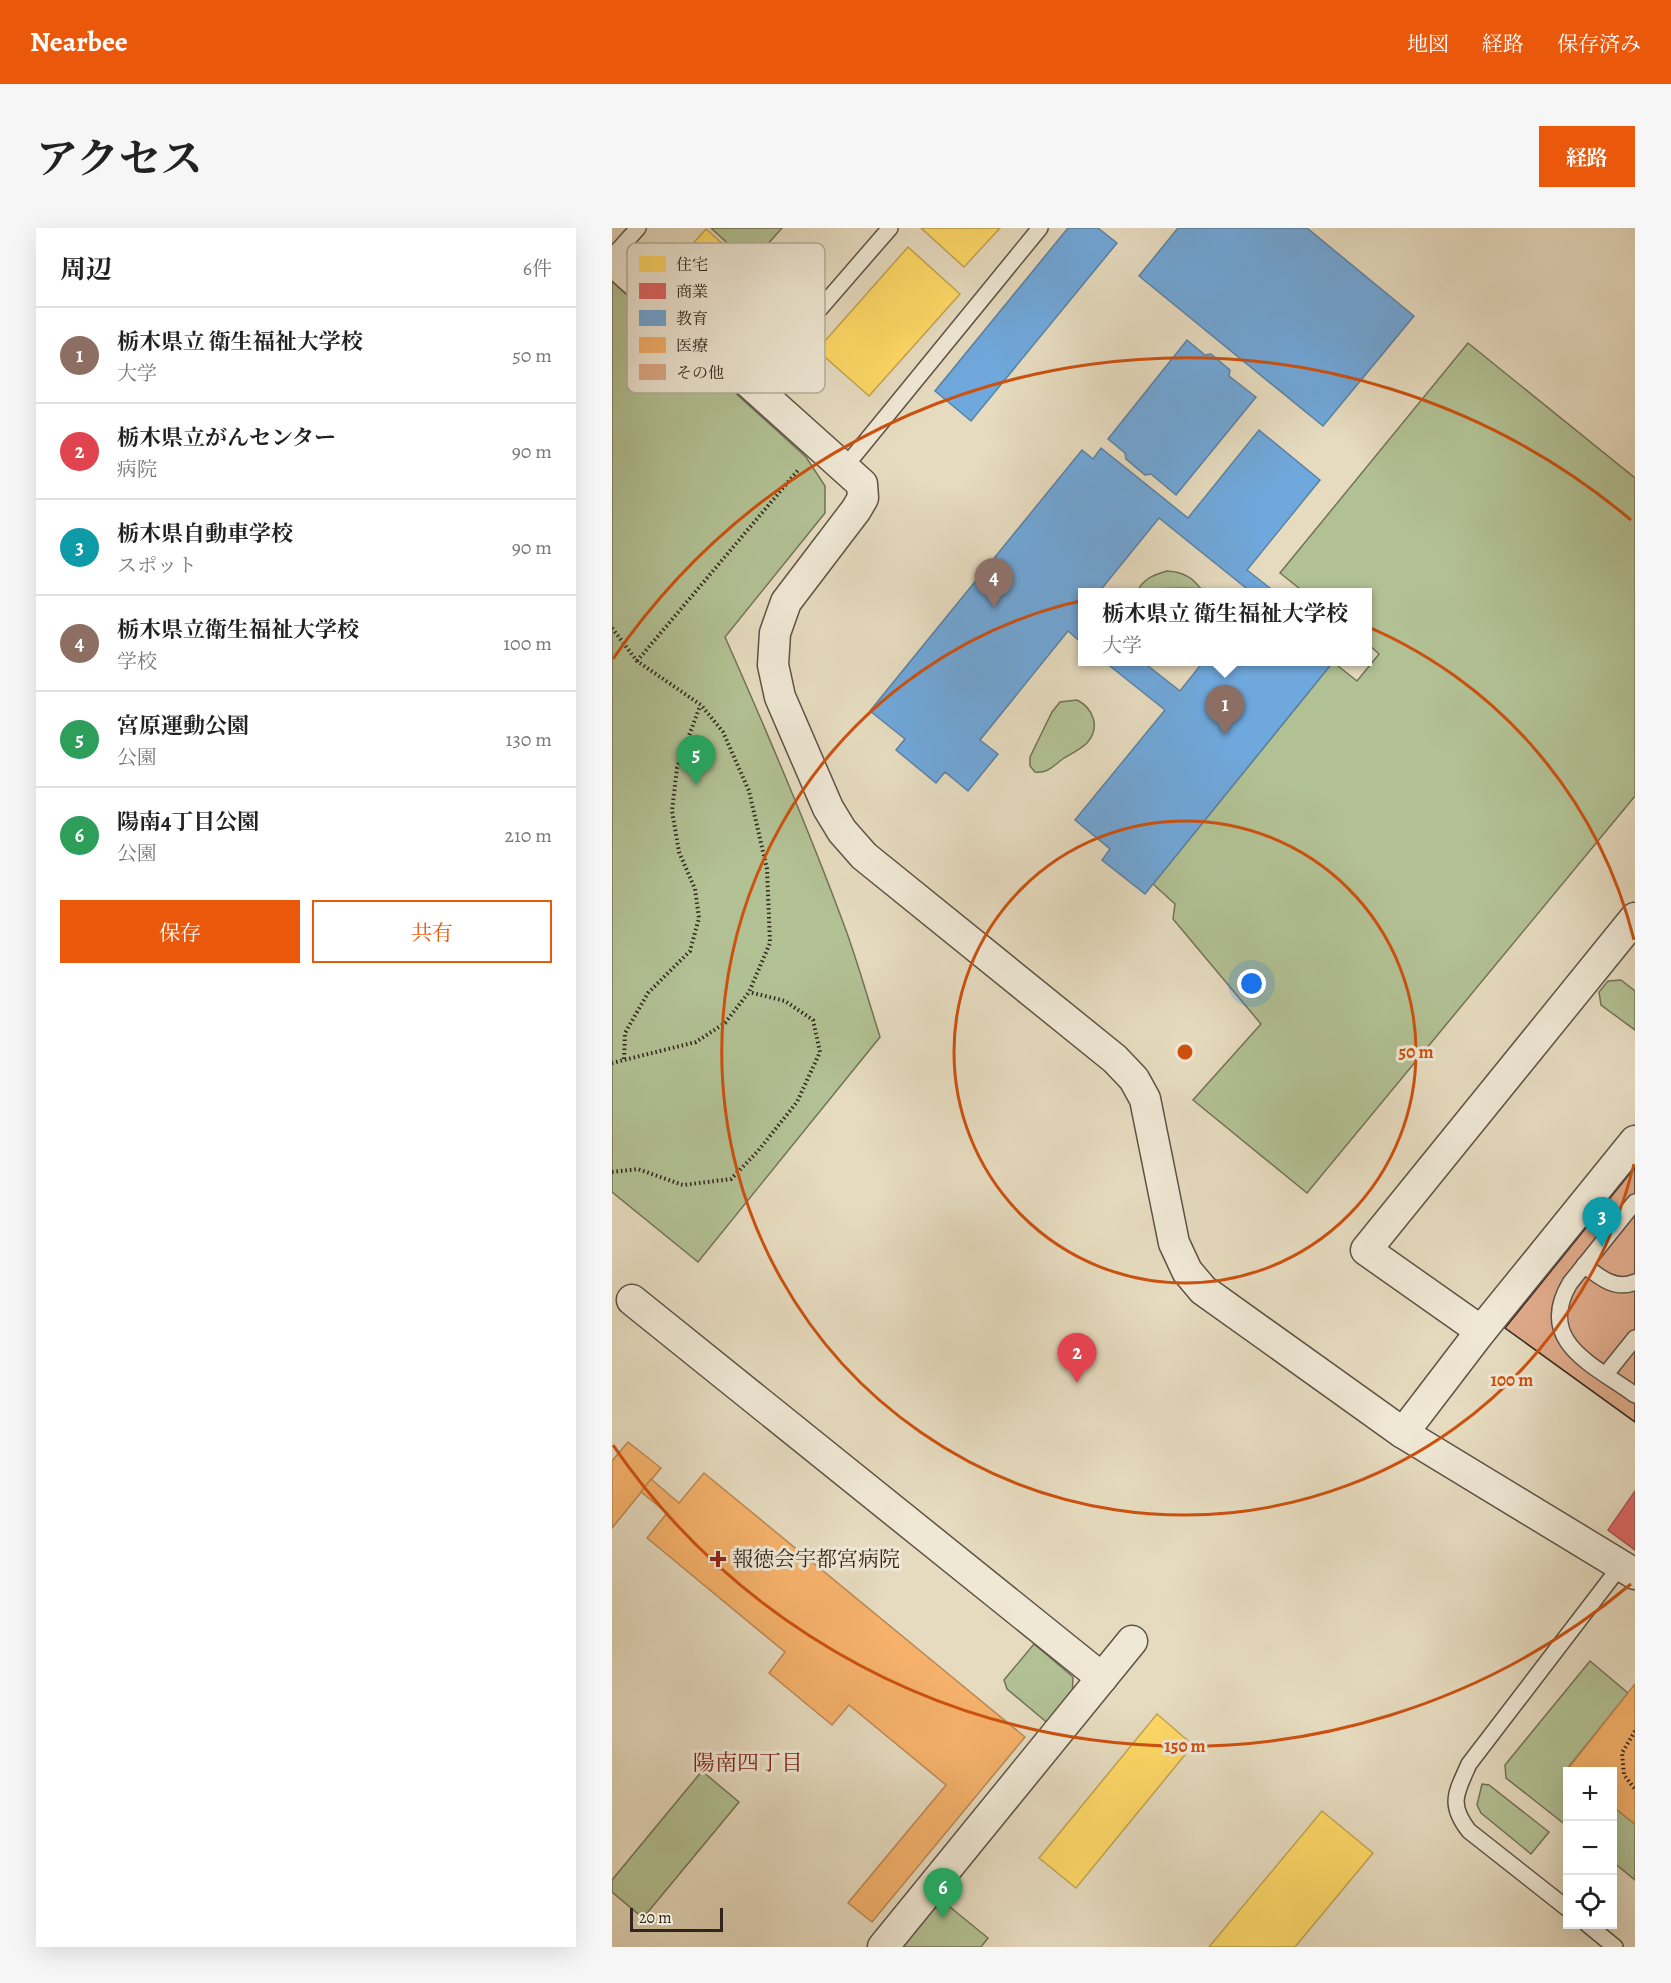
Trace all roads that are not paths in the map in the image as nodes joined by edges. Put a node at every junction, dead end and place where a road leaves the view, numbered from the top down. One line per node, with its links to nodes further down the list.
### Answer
1 (638, 228): 4 (lane)
2 (890, 228): 6 (lane)
3 (1040, 228): 8 (lane)
4 (612, 259): 5 (street)
5 (627, 273)
6 (825, 303)
7 (761, 393): 8 (street)
8 (844, 468): 19 (street)
9 (1635, 918): 15 (street)
10 (1635, 1141): 15 (street)
11 (1635, 1202): 12 (lane)
12 (1584, 1265): 13 (lane); 17 (lane)
13 (1635, 1282)
14 (632, 1300): 22 (street)
15 (1481, 1331): 19 (street)
16 (1635, 1338): 17 (lane)
17 (1606, 1374): 18 (lane)
18 (1635, 1395)
19 (1403, 1433): 20 (street)
20 (1628, 1569): 23 (lane)
21 (1132, 1641): 22 (street)
22 (1102, 1678): 25 (street)
23 (1563, 1905)
24 (1593, 1929): 26 (lane)
25 (883, 1947)
26 (1615, 1947)

